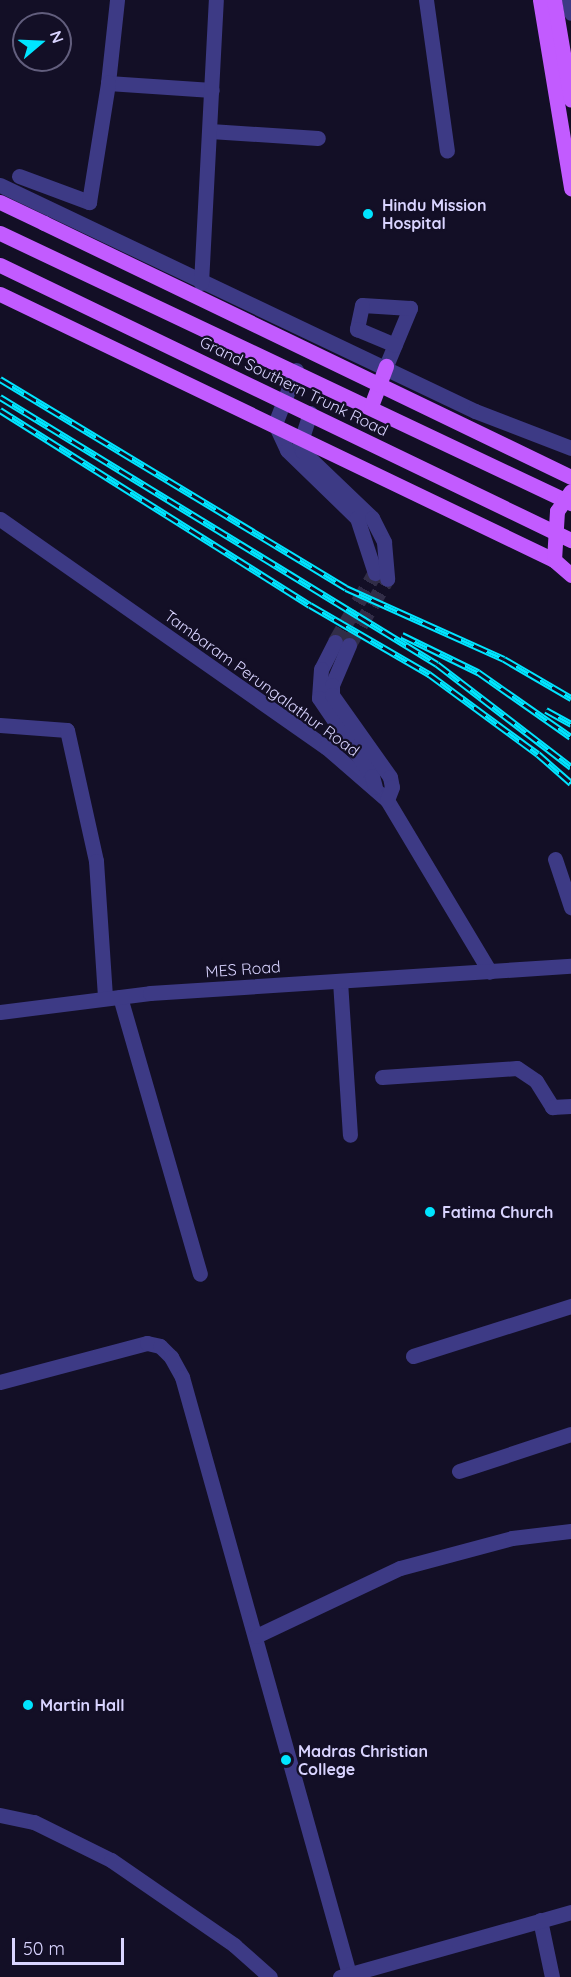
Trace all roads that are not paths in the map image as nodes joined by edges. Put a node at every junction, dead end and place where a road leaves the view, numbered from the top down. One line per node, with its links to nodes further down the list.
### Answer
1 (117, 0): 8 (street)
2 (216, 0): 9 (street)
3 (426, 0): 13 (street)
4 (540, 0): 16 (main road)
5 (554, 0): 10 (main road)
6 (569, 0): 7 (street)
7 (571, 13)
8 (108, 83): 9 (street); 14 (street)
9 (212, 90): 11 (street)
10 (571, 100)
11 (210, 131): 12 (street); 20 (street)
12 (318, 138)
13 (447, 151)
14 (20, 176)
15 (0, 185): 20 (street)
16 (571, 188)
17 (0, 202): 29 (main road, bridge)
18 (0, 233): 24 (main road, Grand Southern Trunk Road)
19 (0, 266): 25 (main road, Grand Southern Trunk Road)
20 (201, 283): 23 (street)
21 (0, 294): 34 (main road, bridge)
22 (395, 345): 23 (street)
23 (386, 366): 26 (main road); 28 (street)
24 (296, 370): 25 (street); 26 (main road, Grand Southern Trunk Road)
25 (283, 400): 27 (main road, Grand Southern Trunk Road); 27 (street)
26 (371, 406): 31 (main road, Grand Southern Trunk Road)
27 (310, 413): 33 (main road, Grand Southern Trunk Road)
28 (571, 448)
29 (571, 477)
30 (571, 490): 34 (main road, bridge)
31 (571, 503)
32 (0, 519): 38 (street, Tambaram Perungalathur Road)
33 (571, 540)
34 (554, 560): 35 (main road)
35 (571, 575)
36 (342, 644): 38 (street)
37 (0, 725): 44 (street)
38 (381, 795): 42 (street, Tambaram Perungalathur Road)
39 (555, 859): 40 (street)
40 (571, 907)
41 (571, 966): 42 (street)
42 (490, 972): 43 (street, MES Road)
43 (340, 981): 44 (street, MES Road); 48 (street)
44 (113, 998): 45 (street, MES Road); 49 (street)
45 (0, 1012)
46 (381, 1077): 47 (street)
47 (571, 1106)
48 (350, 1135)
49 (200, 1274)
50 (571, 1306): 51 (street)
51 (413, 1356)
52 (0, 1382): 56 (street)
53 (571, 1434): 54 (street)
54 (459, 1471)
55 (571, 1531): 56 (street)
56 (256, 1636): 60 (street)
57 (0, 1815): 61 (street)
58 (571, 1912): 59 (street)
59 (540, 1920): 60 (street); 62 (street)
60 (344, 1976)
61 (270, 1977)
62 (552, 1977)

